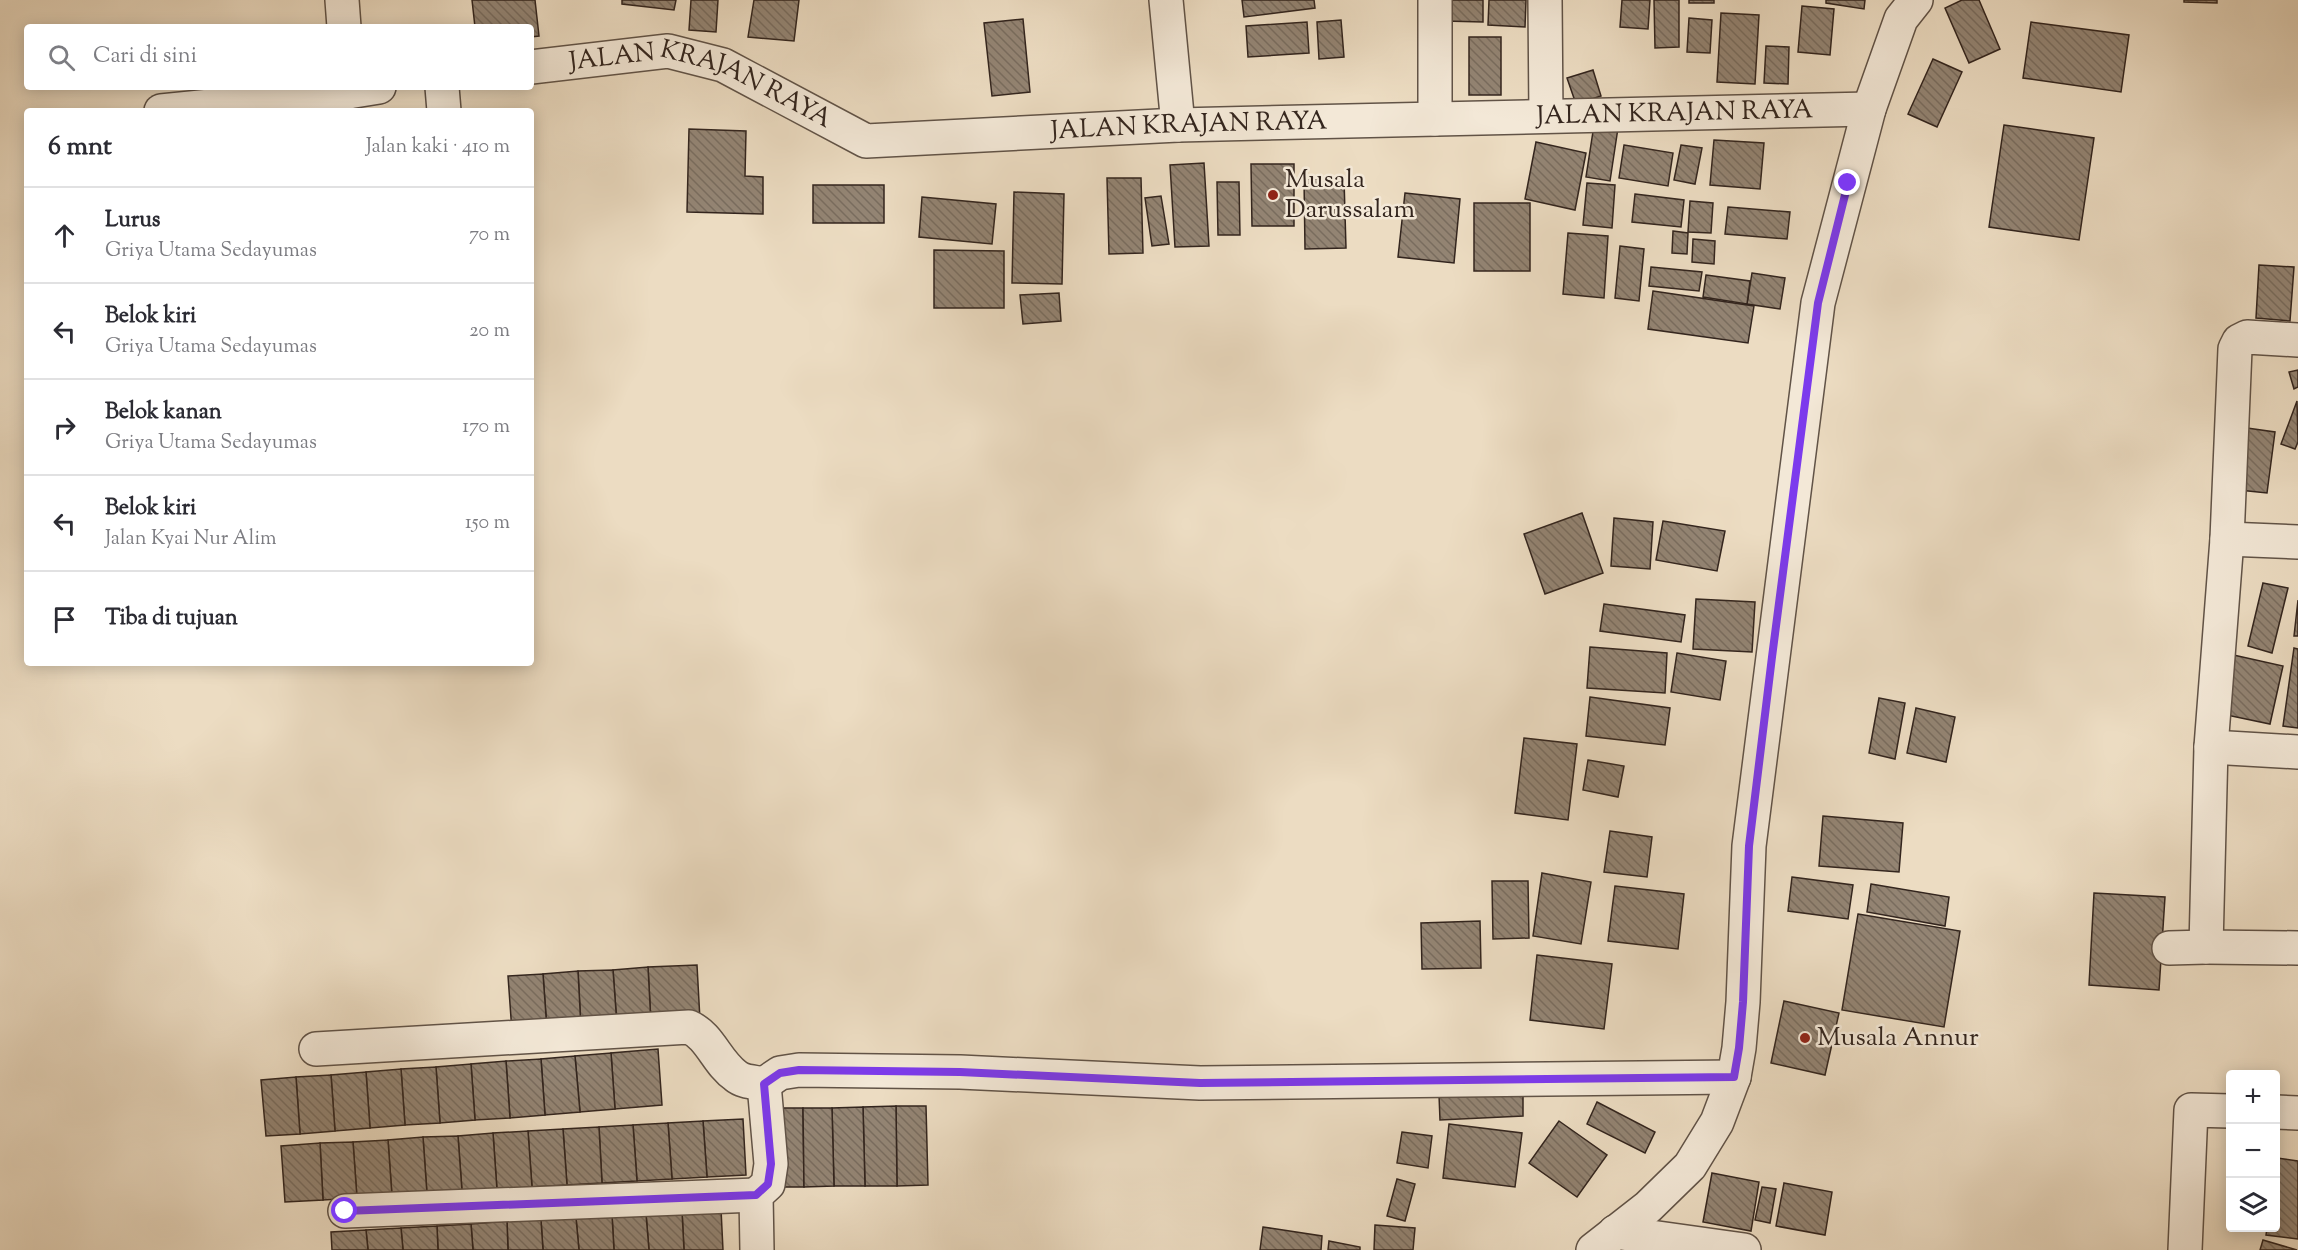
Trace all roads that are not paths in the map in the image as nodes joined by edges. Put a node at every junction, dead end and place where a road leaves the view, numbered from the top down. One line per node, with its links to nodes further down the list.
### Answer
1 (342, 0): 6 (street)
2 (1166, 0): 15 (street)
3 (1435, 0): 14 (street)
4 (1545, 0): 13 (street)
5 (1916, 0): 12 (street)
6 (344, 24)
7 (534, 67): 15 (street, JALAN KRAJAN RAYA)
8 (349, 90): 10 (street)
9 (442, 90): 11 (street)
10 (188, 108)
11 (444, 108)
12 (1869, 109): 13 (street, JALAN KRAJAN RAYA); 25 (street)
13 (1546, 116): 14 (street, JALAN KRAJAN RAYA)
14 (1435, 119): 15 (street, JALAN KRAJAN RAYA)
15 (1178, 125)
16 (2298, 340): 17 (street)
17 (2227, 539): 18 (street); 19 (street)
18 (2298, 542)
19 (2211, 747): 20 (street); 21 (street)
20 (2298, 752)
21 (2206, 947): 22 (street); 23 (street)
22 (2169, 948)
23 (2298, 948)
24 (316, 1049): 26 (street)
25 (1734, 1077): 26 (street); 32 (street)
26 (764, 1084): 30 (street)
27 (2226, 1111): 35 (street)
28 (2280, 1112): 29 (street)
29 (2298, 1113)
30 (756, 1195): 31 (street); 33 (street)
31 (345, 1211)
32 (1604, 1241): 34 (street)
33 (757, 1250)
34 (1744, 1250)
35 (2185, 1250)

